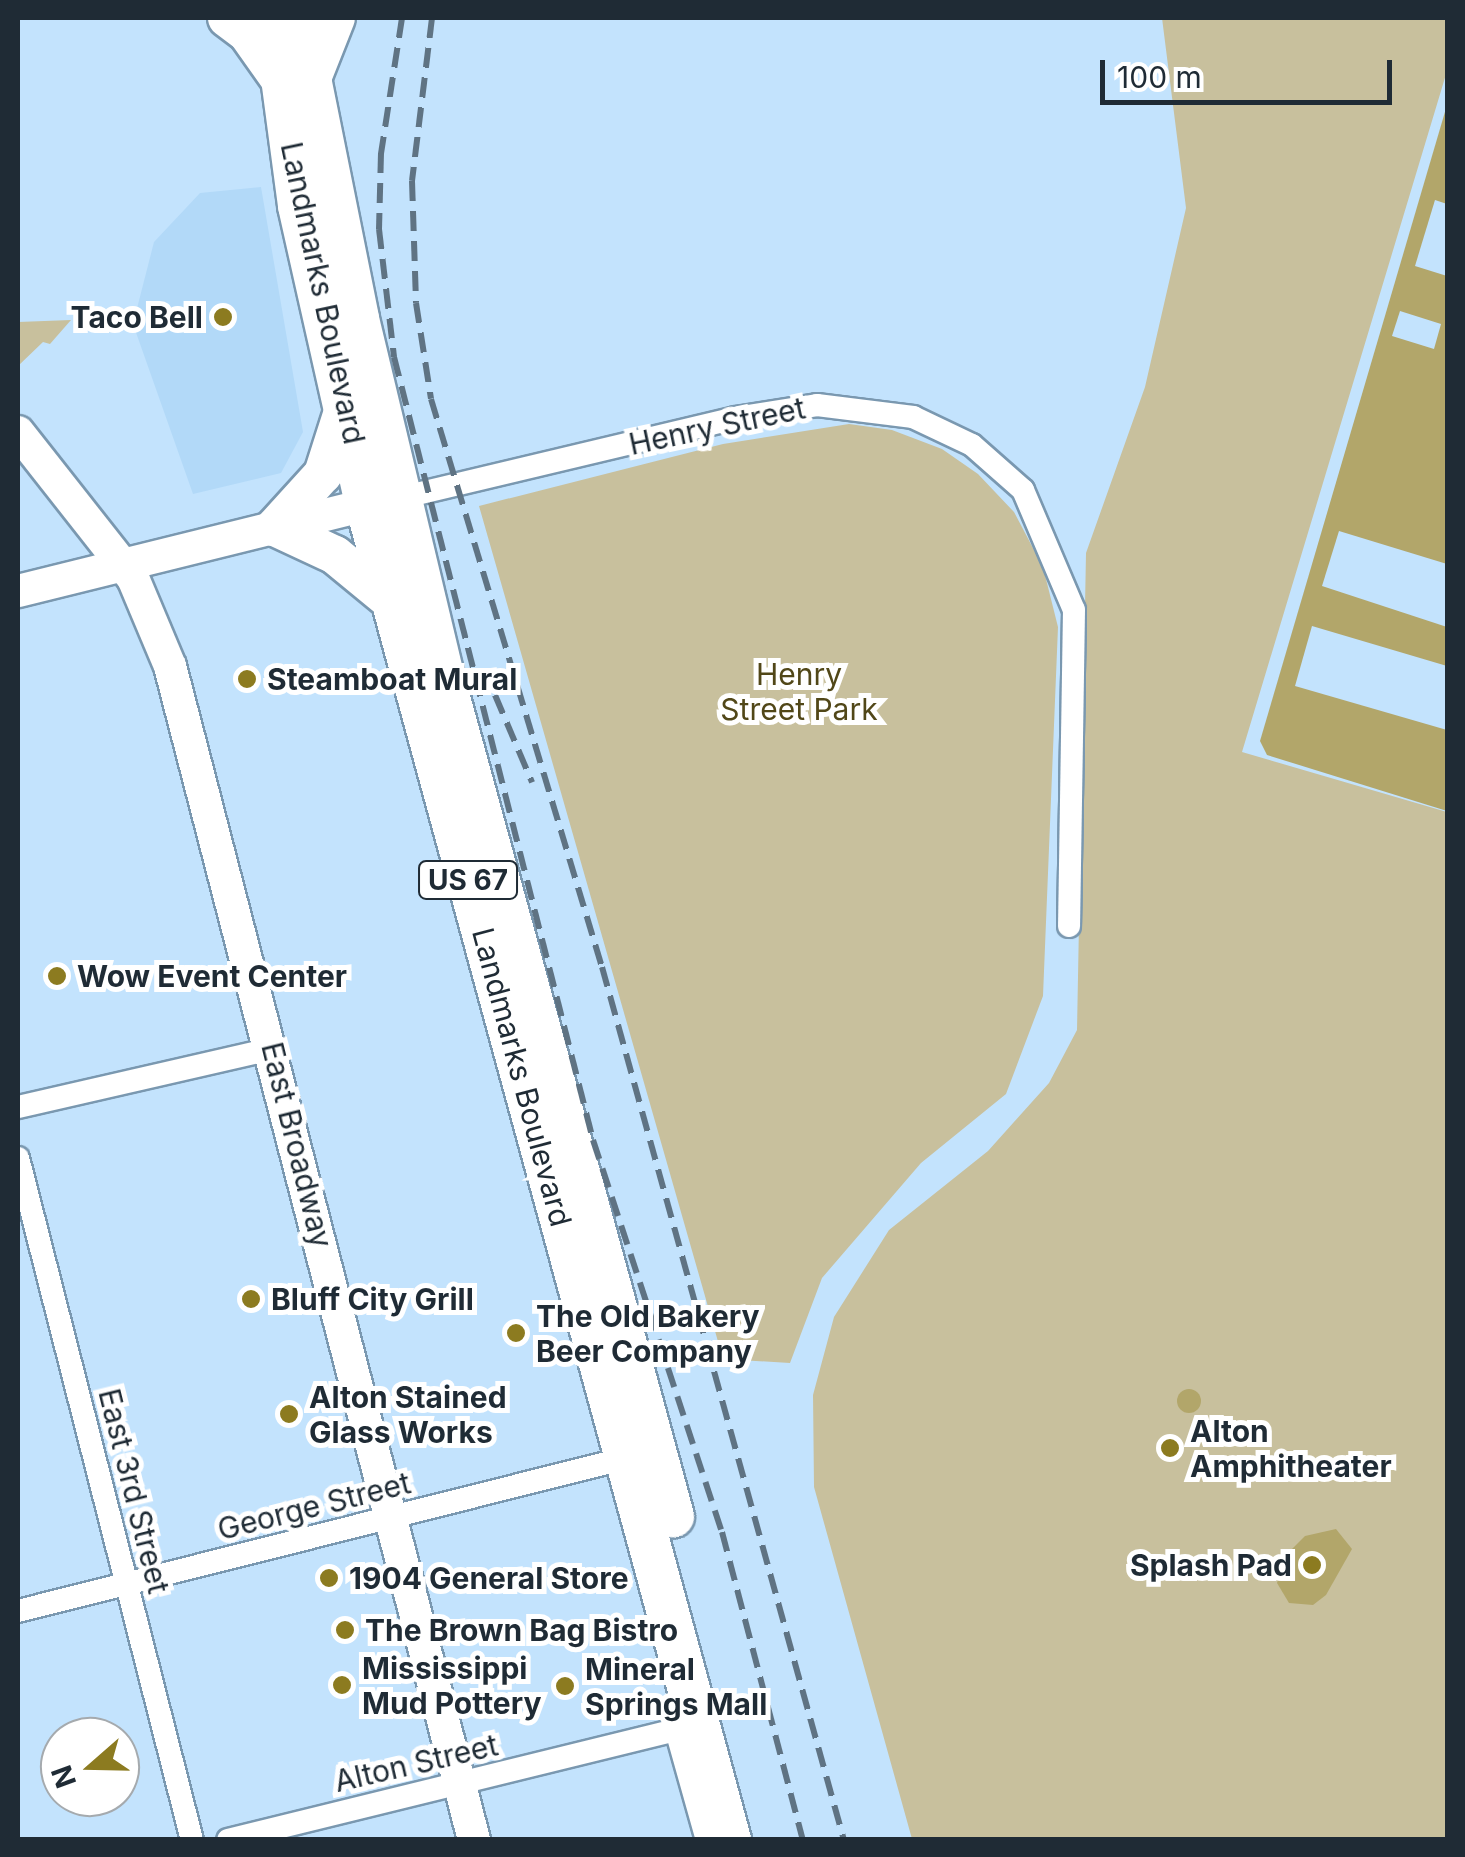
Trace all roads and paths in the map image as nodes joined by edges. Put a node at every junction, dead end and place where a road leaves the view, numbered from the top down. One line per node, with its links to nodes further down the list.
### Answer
1 (227, 18): 5 (main road)
2 (274, 18): 5 (highway, Landmarks Boulevard / US 67)
3 (305, 18): 5 (highway, Landmarks Boulevard / US 67)
4 (336, 18): 5 (main road)
5 (297, 84): 6 (highway, Landmarks Boulevard / US 67); 8 (highway, Landmarks Boulevard / US 67)
6 (346, 402): 8 (highway, Landmarks Boulevard / US 67); 9 (main road)
7 (18, 432): 10 (street, East Broadway)
8 (383, 501): 9 (street, Henry Street); 12 (highway, Landmarks Boulevard / US 67); 13 (street, Henry Street); 27 (highway, Landmarks Boulevard / US 67)
9 (275, 527): 10 (street, Henry Street); 12 (main road)
10 (124, 565): 11 (street, Henry Street); 14 (street, East Broadway)
11 (18, 591)
12 (391, 601): 17 (highway, Landmarks Boulevard / US 67)
13 (1068, 926)
14 (272, 1049): 15 (street); 18 (street, East Broadway)
15 (18, 1106)
16 (18, 1158): 19 (street, East 3rd Street)
17 (626, 1458): 18 (street, George Street); 26 (highway, Landmarks Boulevard / US 67)
18 (392, 1517): 19 (street, George Street); 21 (street, East Broadway)
19 (126, 1584): 20 (street, George Street); 22 (street, East 3rd Street)
20 (18, 1612)
21 (460, 1783): 23 (street, Alton Street); 24 (street, East Broadway); 25 (street, Alton Street)
22 (192, 1840)
23 (228, 1840)
24 (474, 1840)
25 (707, 1840)
26 (730, 1840)
27 (757, 1840)

